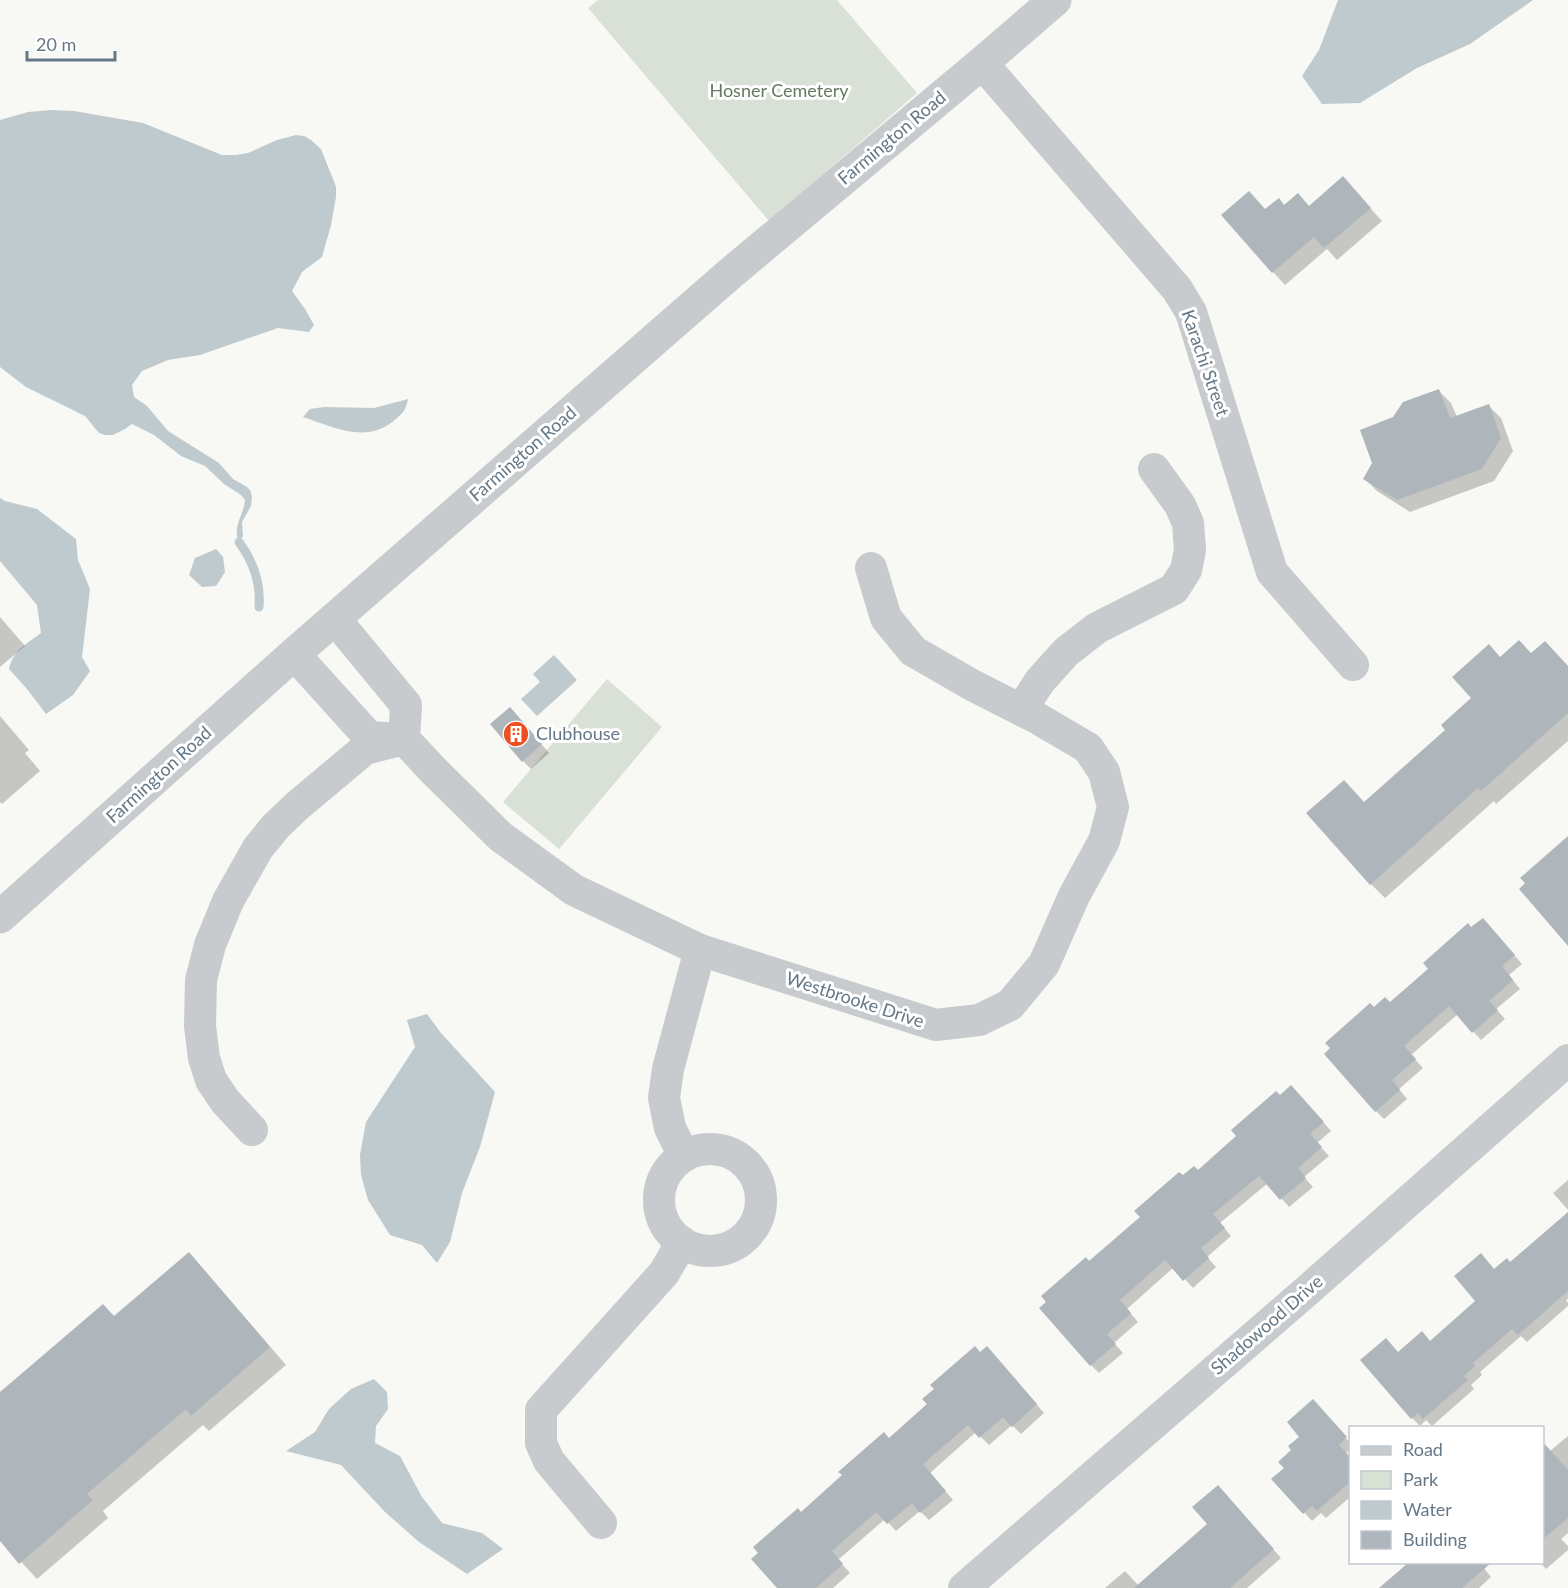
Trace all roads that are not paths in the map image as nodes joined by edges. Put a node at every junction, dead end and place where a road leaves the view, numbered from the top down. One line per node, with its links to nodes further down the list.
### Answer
1 (1055, 0): 2 (street, Farmington Road)
2 (982, 63): 5 (street, Farmington Road); 7 (street, Karachi Street)
3 (1154, 469): 8 (street)
4 (871, 568): 8 (street, Westbrooke Drive)
5 (335, 619): 6 (street, Farmington Road); 9 (street)
6 (294, 654): 9 (street); 10 (street, Farmington Road)
7 (1353, 665)
8 (1021, 710): 11 (street, Westbrooke Drive)
9 (404, 739): 11 (street, Westbrooke Drive); 13 (street)
10 (0, 917)
11 (700, 950): 14 (street)
12 (1568, 1060): 17 (street, Shadowood Drive)
13 (252, 1130)
14 (684, 1156): 15 (street); 15 (street)
15 (682, 1242): 16 (street)
16 (601, 1523)
17 (964, 1588)

